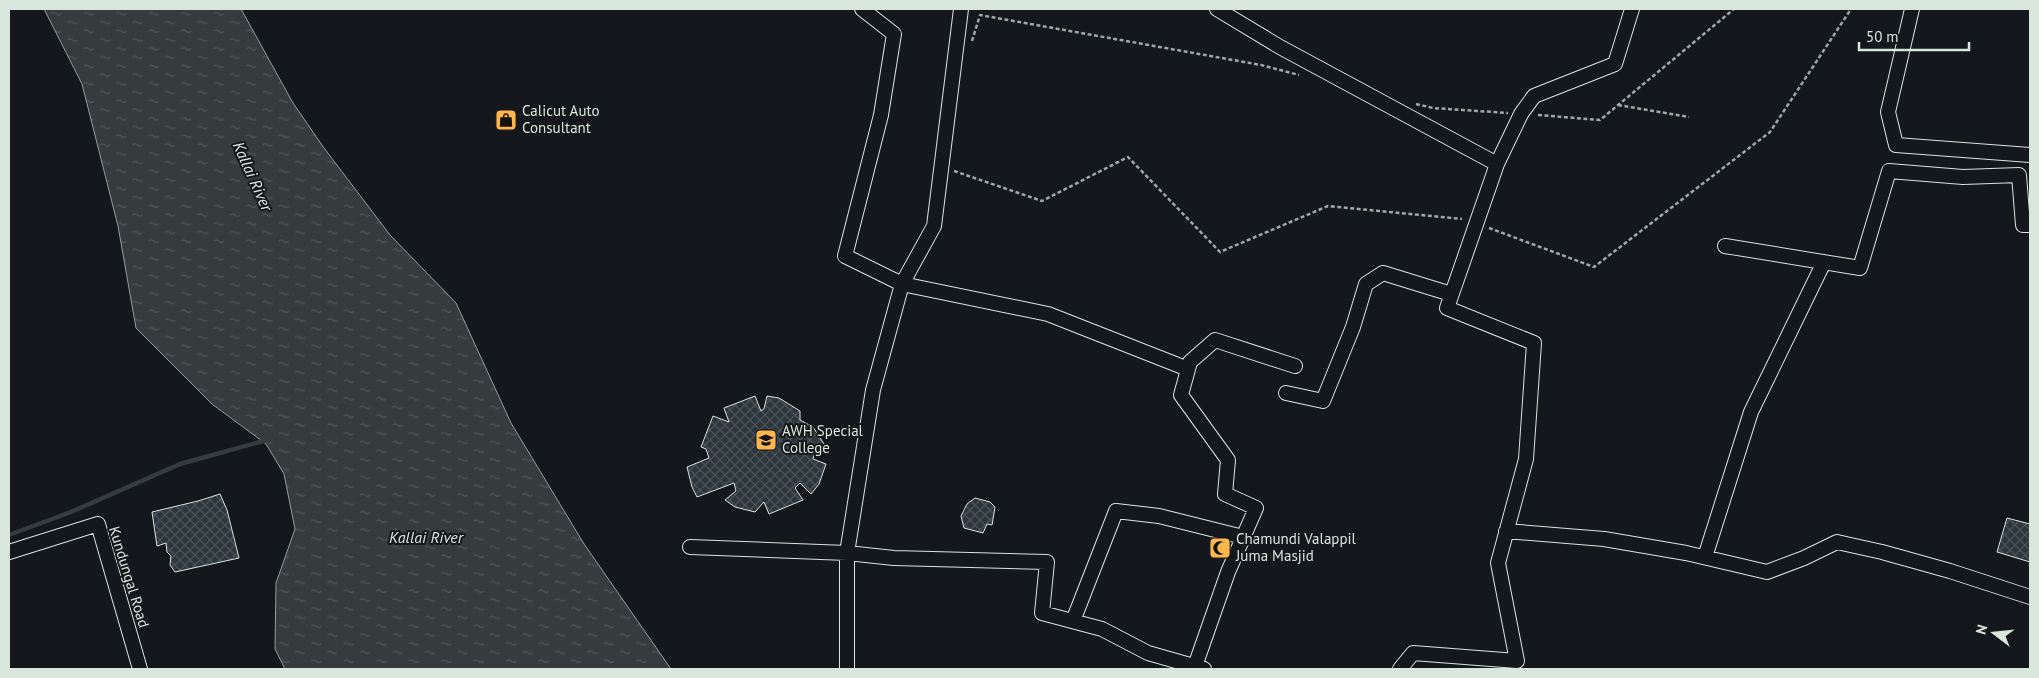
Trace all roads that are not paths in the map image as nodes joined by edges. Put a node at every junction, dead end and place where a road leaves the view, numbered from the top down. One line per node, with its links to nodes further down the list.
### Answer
1 (862, 9): 11 (street)
2 (961, 9): 11 (street)
3 (1218, 9): 7 (street)
4 (1632, 9): 7 (street)
5 (1912, 9): 6 (street)
6 (2030, 155)
7 (1497, 164): 12 (street)
8 (2030, 225): 10 (street)
9 (1725, 246): 10 (street)
10 (1824, 262): 21 (street)
11 (902, 284): 14 (street); 20 (street)
12 (1451, 294): 15 (street); 16 (street)
13 (1295, 366): 14 (street)
14 (1188, 369): 17 (street)
15 (1286, 393)
16 (1506, 531): 21 (street); 24 (street)
17 (1243, 537): 23 (street); 25 (street)
18 (690, 547): 20 (street)
19 (9, 552): 26 (street, Kundungal Road)
20 (847, 553): 23 (street); 27 (street)
21 (1705, 557): 22 (street)
22 (2030, 597)
23 (1073, 621): 25 (street)
24 (1516, 665): 28 (street)
25 (1197, 668)
26 (140, 669)
27 (847, 669)
28 (1400, 669)

